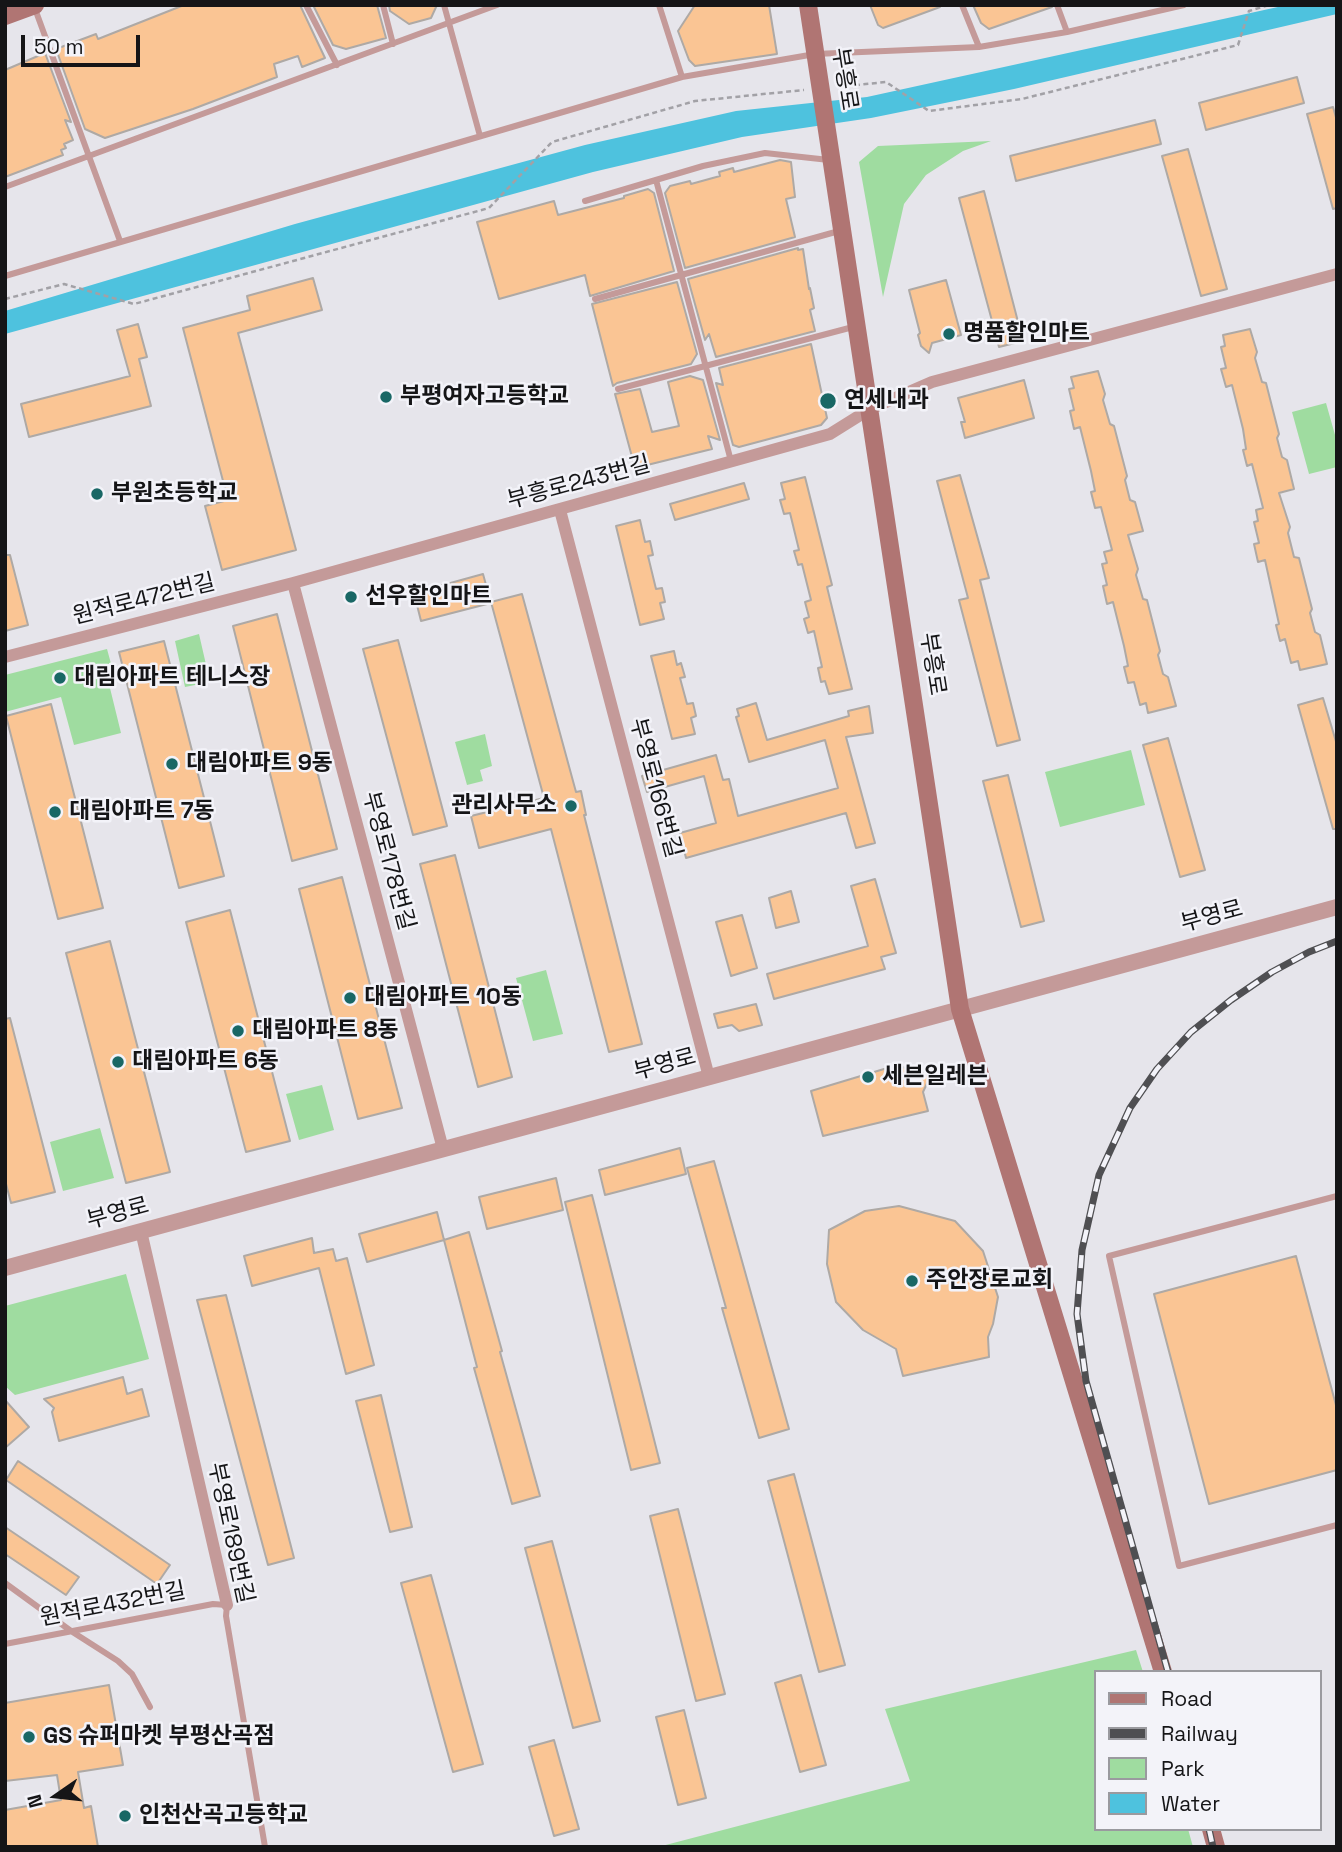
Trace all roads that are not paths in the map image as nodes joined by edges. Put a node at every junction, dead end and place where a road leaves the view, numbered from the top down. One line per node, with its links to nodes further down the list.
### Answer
1 (34, 5): 12 (main road); 21 (lane)
2 (306, 5): 18 (lane)
3 (383, 5): 15 (lane)
4 (444, 5): 13 (lane)
5 (497, 5): 13 (lane)
6 (659, 5): 19 (lane)
7 (808, 5): 17 (main road, 부흥로)
8 (962, 5): 16 (lane)
9 (1057, 5): 14 (lane)
10 (1184, 5): 11 (lane)
11 (1160, 9): 14 (lane)
12 (5, 16)
13 (449, 23): 15 (lane); 20 (lane)
14 (1066, 32): 16 (lane)
15 (393, 44): 18 (lane)
16 (979, 47): 17 (lane)
17 (815, 54): 19 (lane); 22 (main road, 부흥로)
18 (337, 65): 21 (lane)
19 (682, 77): 20 (lane)
20 (480, 136): 27 (lane)
21 (89, 156): 24 (lane); 27 (lane)
22 (831, 160): 23 (lane); 26 (main road, 부흥로)
23 (656, 180): 25 (lane); 29 (lane)
24 (5, 187)
25 (585, 201)
26 (842, 230): 29 (lane); 32 (main road, 부흥로)
27 (120, 241): 30 (lane)
28 (1337, 274): 35 (street, 부흥로243번길)
29 (681, 275): 31 (lane); 33 (lane)
30 (5, 276)
31 (595, 299)
32 (856, 326): 33 (lane); 35 (main road, 부흥로)
33 (705, 366): 34 (lane); 36 (lane)
34 (618, 389)
35 (870, 409): 36 (street, 부흥로243번길); 41 (main road, 부흥로)
36 (732, 463): 37 (street, 부흥로243번길)
37 (560, 510): 38 (street, 부흥로243번길); 42 (street, 부영로166번길)
38 (293, 583): 39 (street, 원적로472번길); 43 (street, 부영로178번길)
39 (5, 657)
40 (1337, 907): 41 (street, 부영로)
41 (960, 1009): 42 (street, 부영로); 52 (main road, 부흥로)
42 (709, 1077): 43 (street, 부영로)
43 (443, 1149): 45 (street, 부영로)
44 (1337, 1196): 47 (lane)
45 (141, 1231): 46 (street, 부영로); 49 (street, 부영로189번길)
46 (5, 1268)
47 (1337, 1525)
48 (5, 1583): 50 (lane)
49 (227, 1605): 50 (lane, 원적로432번길); 54 (lane, 부영로189번길)
50 (71, 1631): 51 (lane, 원적로432번길); 53 (lane)
51 (5, 1644)
52 (1162, 1670)
53 (150, 1707)
54 (265, 1847)

